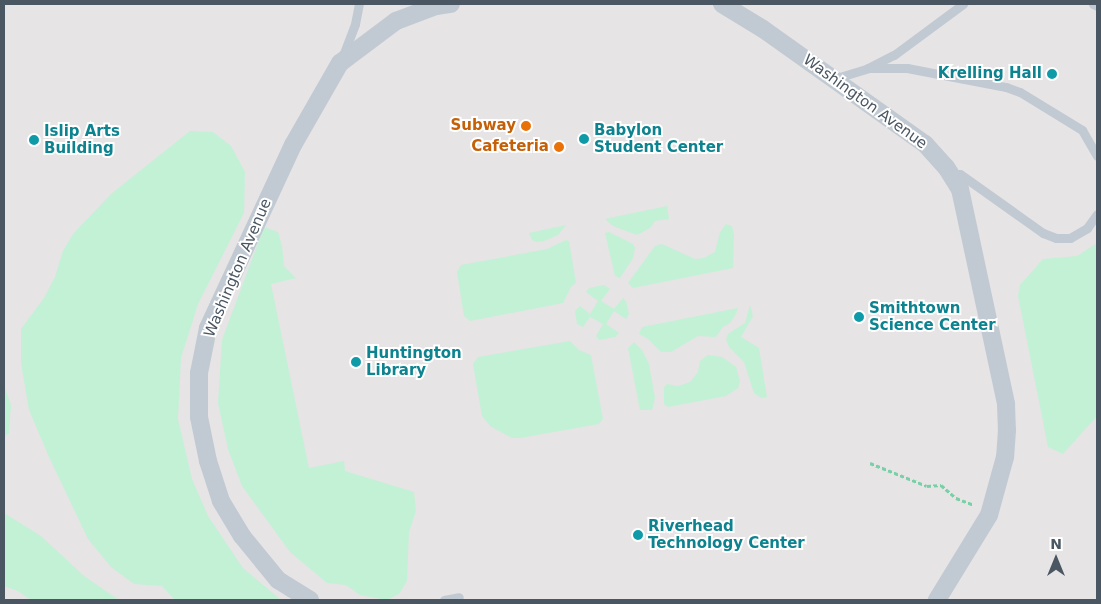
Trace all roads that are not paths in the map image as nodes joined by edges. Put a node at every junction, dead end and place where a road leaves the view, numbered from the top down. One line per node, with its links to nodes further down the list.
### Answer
1 (359, 4): 7 (lane, Washington Avenue)
2 (451, 4): 7 (street, Washington Avenue)
3 (722, 4): 9 (street, Washington Avenue)
4 (963, 4): 8 (lane)
5 (1093, 4): 6 (lane)
6 (1097, 6)
7 (340, 64): 14 (street, Washington Avenue)
8 (868, 68): 9 (lane); 10 (lane)
9 (834, 78): 11 (street, Washington Avenue)
10 (1097, 156)
11 (952, 176): 12 (lane); 16 (street, Washington Avenue)
12 (1097, 214)
13 (459, 597): 15 (lane)
14 (310, 600)
15 (444, 600)
16 (938, 600)

